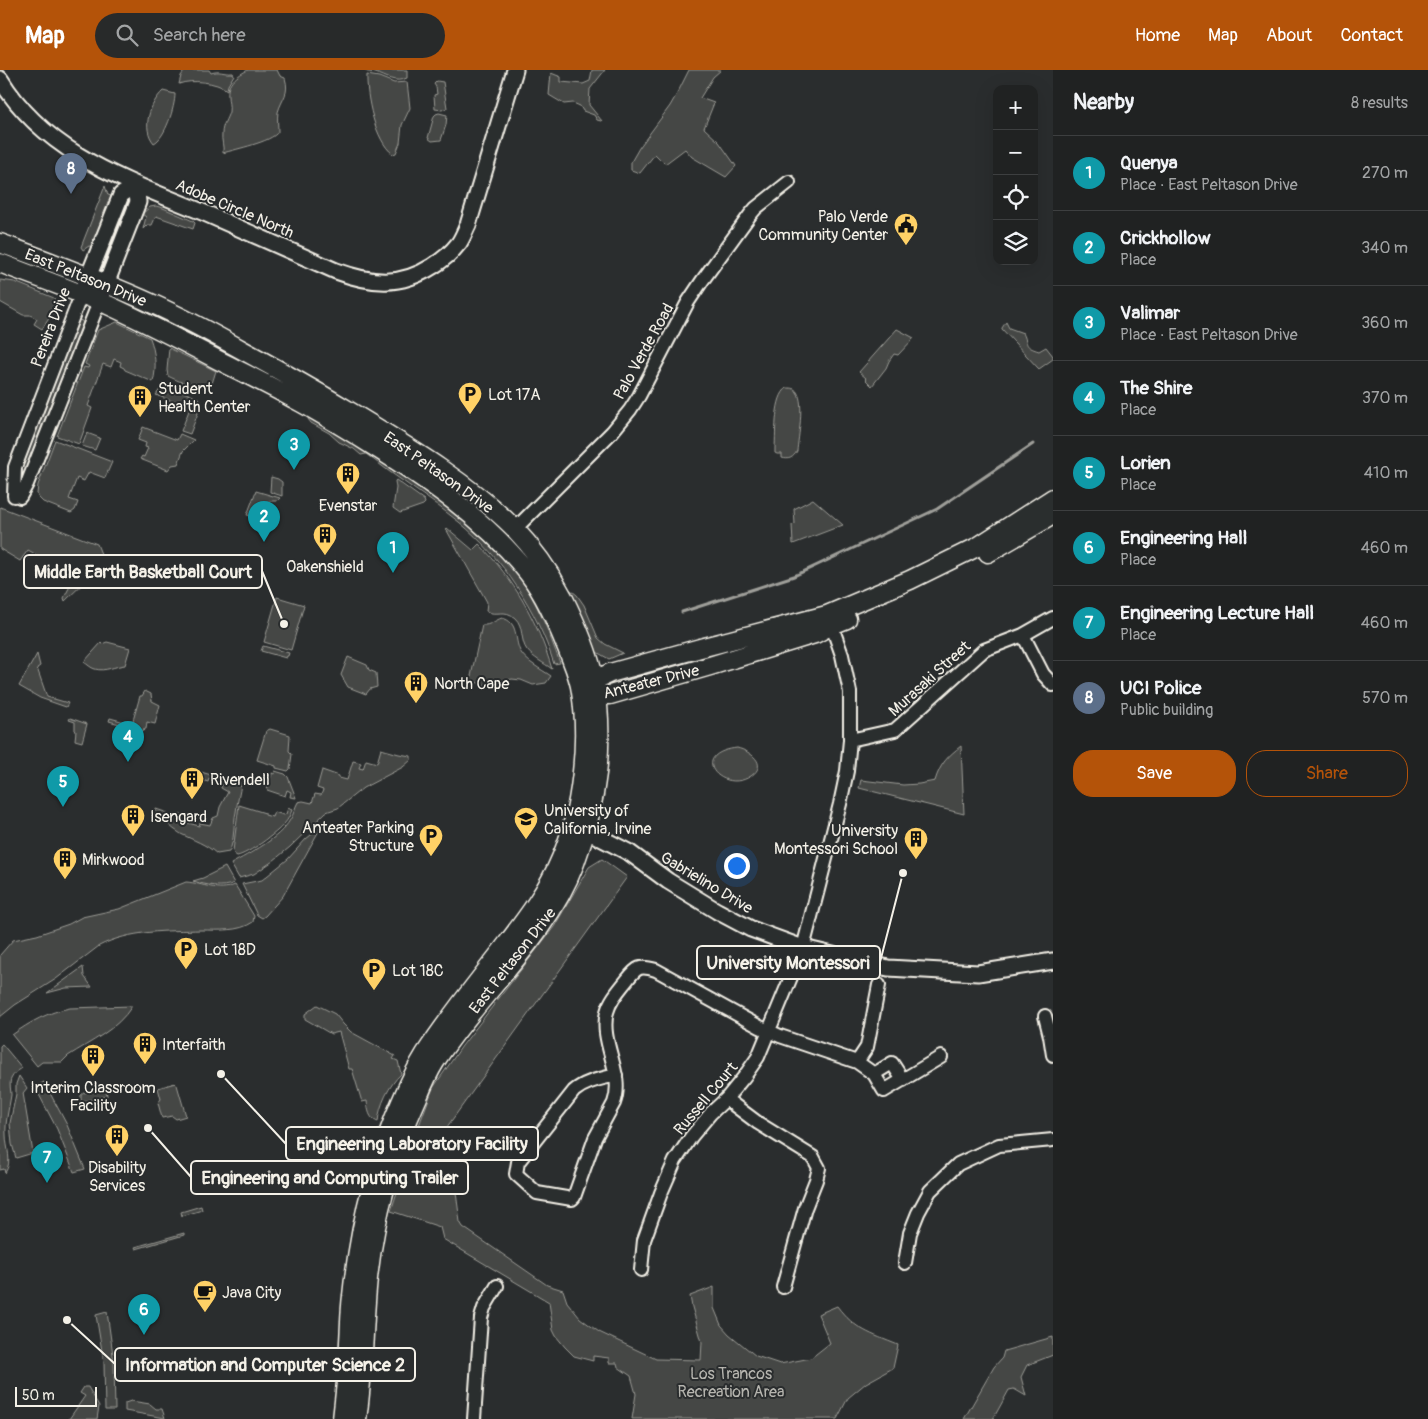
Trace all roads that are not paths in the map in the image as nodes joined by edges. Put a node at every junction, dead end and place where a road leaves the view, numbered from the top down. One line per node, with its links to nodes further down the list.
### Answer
1 (515, 70): 4 (street, Adobe Circle North)
2 (0, 79): 4 (street, Adobe Circle North)
3 (789, 182): 14 (street, Palo Verde Road)
4 (136, 185): 7 (street, Pereira Drive); 8 (street, Pereira Drive)
5 (0, 242): 7 (main road, East Peltason Drive)
6 (0, 263): 9 (main road, East Peltason Drive)
7 (88, 276): 8 (main road, East Peltason Drive); 9 (street, Pereira Drive)
8 (106, 284): 10 (street, Pereira Drive); 14 (main road, East Peltason Drive)
9 (81, 295): 10 (main road, East Peltason Drive); 10 (street, Pereira Drive)
10 (99, 302): 20 (main road, East Peltason Drive)
11 (1053, 498): 17 (main road, Anteater Drive)
12 (1053, 505): 15 (main road)
13 (1053, 515): 15 (main road, Anteater Drive)
14 (515, 529): 20 (main road, East Peltason Drive)
15 (1000, 546): 17 (main road, Anteater Drive)
16 (1053, 618): 18 (street, Murasaki Street)
17 (830, 620): 20 (main road, Anteater Drive); 21 (street, Russell Court)
18 (1023, 635): 19 (street); 21 (street, Murasaki Street)
19 (1053, 685)
20 (590, 688): 22 (main road, East Peltason Drive); 40 (main road, East Peltason Drive)
21 (850, 740): 23 (street, Russell Court)
22 (585, 832): 23 (street, Gabrielino Drive); 41 (main road, East Peltason Drive)
23 (803, 948): 24 (street, Gabrielino Drive); 27 (street, Russell Court)
24 (1053, 961)
25 (879, 984): 30 (street)
26 (1045, 1016): 28 (street)
27 (769, 1031): 30 (street); 32 (street); 34 (street, Russell Court)
28 (1053, 1055)
29 (941, 1057): 33 (street)
30 (857, 1062): 31 (street)
31 (874, 1074): 33 (street); 33 (street)
32 (616, 1075): 32 (street)
33 (902, 1080)
34 (726, 1099): 37 (street, Russell Court); 39 (street)
35 (1053, 1140): 36 (street)
36 (904, 1263)
37 (641, 1270)
38 (497, 1286): 42 (street)
39 (783, 1287)
40 (342, 1419)
41 (357, 1419)
42 (474, 1419)

